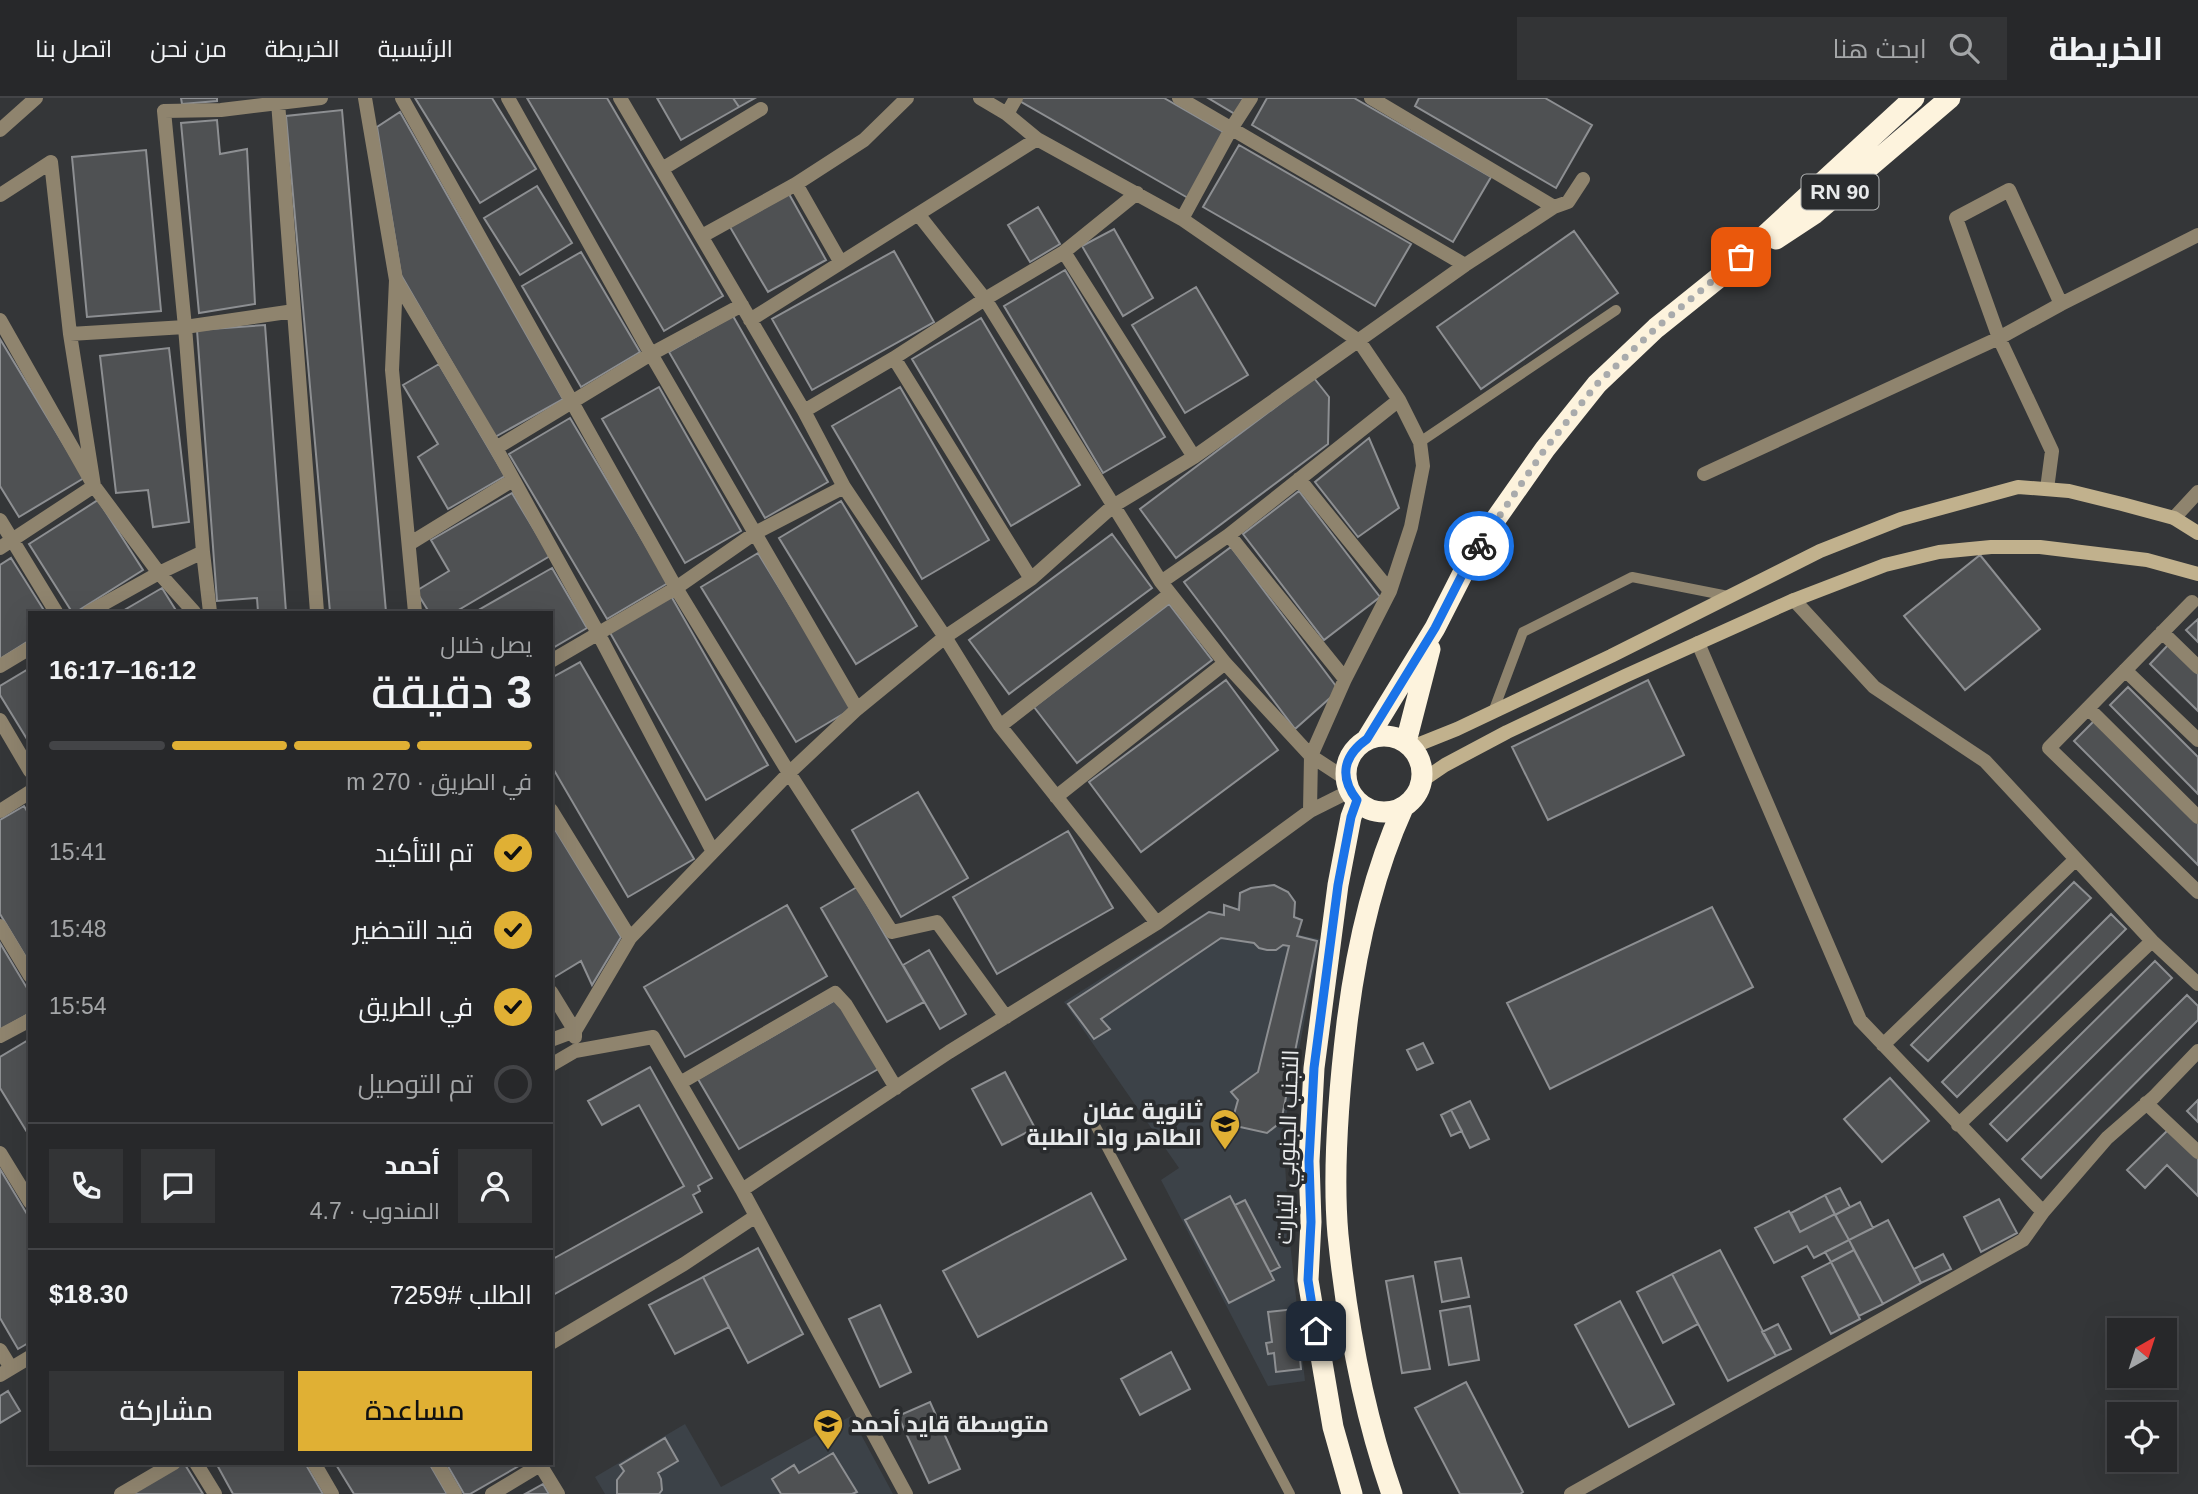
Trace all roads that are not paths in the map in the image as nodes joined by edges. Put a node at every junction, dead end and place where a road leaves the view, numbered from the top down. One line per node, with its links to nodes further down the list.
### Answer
1 (36, 98): 19 (street)
2 (321, 98): 15 (street)
3 (365, 98): 35 (street)
4 (402, 98): 50 (street)
5 (508, 98): 47 (street)
6 (620, 98): 21 (street)
7 (907, 98): 23 (street)
8 (980, 98): 17 (street)
9 (1016, 98): 17 (street)
10 (1179, 98): 18 (street)
11 (1251, 98): 18 (street)
12 (1371, 98): 26 (street)
13 (1914, 98): 34 (highway, RN 90)
14 (1950, 98): 34 (highway, RN 90)
15 (278, 102): 40 (street); 43 (street)
16 (761, 109): 21 (street)
17 (1007, 114): 20 (street)
18 (1231, 129): 28 (street); 33 (street)
19 (0, 131)
20 (1037, 139): 24 (street); 27 (street)
21 (662, 169): 30 (street)
22 (1583, 179): 26 (street)
23 (796, 184): 30 (street); 32 (street)
24 (1137, 193): 28 (street); 31 (street)
25 (0, 195): 44 (street)
26 (1554, 207): 33 (street)
27 (918, 214): 32 (street); 36 (street)
28 (1182, 219): 46 (street)
29 (2198, 235): 37 (street)
30 (702, 236): 38 (street)
31 (1065, 252): 36 (street); 54 (street)
32 (841, 263): 42 (street)
33 (1465, 265): 46 (street)
34 (1721, 275): 86 (highway, RN 90)
35 (396, 279): 53 (street); 69 (street)
36 (985, 299): 48 (street); 62 (street)
37 (2061, 304): 45 (street); 45 (street)
38 (742, 305): 42 (street); 47 (street)
39 (1616, 310): 52 (lane)
40 (294, 311): 43 (street); 84 (street)
41 (0, 320): 58 (street)
42 (750, 320): 51 (street)
43 (185, 327): 44 (street); 70 (street)
44 (70, 334): 58 (street)
45 (1999, 338): 55 (street); 60 (street)
46 (1360, 341): 49 (street); 54 (street)
47 (651, 354): 50 (street); 65 (street)
48 (894, 358): 51 (street); 73 (street)
49 (1399, 400): 52 (street); 56 (street)
50 (573, 402): 53 (street); 74 (street)
51 (804, 411): 59 (street)
52 (1420, 442): 76 (street)
53 (496, 448): 57 (street)
54 (1194, 457): 62 (street)
55 (1703, 474)
56 (1299, 479): 67 (street); 76 (street)
57 (513, 480): 69 (street); 88 (street)
58 (94, 486): 68 (street); 71 (street)
59 (844, 487): 65 (street); 89 (street)
60 (2047, 489): 63 (street); 77 (street)
61 (2198, 492): 63 (street)
62 (1113, 506): 73 (street); 75 (street)
63 (2174, 519): 66 (street)
64 (0, 520): 68 (street)
65 (755, 533): 74 (street); 99 (street)
66 (2198, 533)
67 (1229, 535): 75 (street); 97 (street)
68 (6, 544): 80 (street)
69 (410, 544): 85 (street)
70 (203, 552): 71 (street); 83 (street)
71 (159, 573): 81 (street); 82 (street)
72 (2198, 574): 78 (street)
73 (1031, 579): 89 (street)
74 (676, 588): 88 (street); 108 (street)
75 (1165, 588): 93 (street); 102 (street)
76 (1390, 591): 97 (street)
77 (1728, 596): 100 (street); 100 (lane)
78 (1794, 600): 90 (street); 119 (street)
79 (2192, 602): 87 (street)
80 (55, 611)
81 (91, 611)
82 (193, 611)
83 (210, 611)
84 (317, 611)
85 (415, 611)
86 (1435, 628): 103 (highway, RN 90); 105 (highway, RN 90)
87 (2162, 632): 95 (street); 96 (street)
88 (598, 633): 92 (street); 118 (street)
89 (945, 637): 99 (street); 102 (street)
90 (1698, 643): 109 (street); 133 (street)
91 (28, 649): 94 (street)
92 (553, 660)
93 (1225, 663): 106 (street); 112 (street)
94 (0, 666)
95 (2198, 667)
96 (2125, 670): 98 (street); 104 (street)
97 (1345, 679): 106 (street)
98 (2088, 708): 117 (street); 120 (street)
99 (857, 709): 108 (street)
100 (1493, 712): 105 (street)
101 (0, 720): 107 (street)
102 (1000, 726): 112 (street)
103 (1367, 739): 105 (highway); 110 (highway)
104 (2198, 740)
105 (1409, 744): 109 (highway)
106 (1311, 756): 110 (street); 115 (street)
107 (28, 765)
108 (789, 773): 118 (street); 128 (street)
109 (1423, 780): 113 (highway)
110 (1351, 790): 113 (highway); 115 (street); 166 (highway, التجنب الجنوبي لتيارت)
111 (28, 793): 114 (street)
112 (1056, 797): 121 (street)
113 (1403, 808): 167 (highway)
114 (0, 811)
115 (1310, 811): 121 (street)
116 (553, 813): 123 (street)
117 (2198, 817)
118 (713, 852): 123 (street)
119 (2076, 859): 124 (street); 133 (street)
120 (2198, 892)
121 (1157, 923): 128 (street)
122 (0, 926): 125 (street)
123 (630, 938): 130 (street)
124 (2152, 941): 126 (street); 140 (street)
125 (28, 973)
126 (2198, 984)
127 (553, 995): 130 (street)
128 (1006, 1017): 138 (street)
129 (28, 1021): 131 (street)
130 (575, 1031): 132 (street); 134 (street)
131 (0, 1036)
132 (553, 1039)
133 (1883, 1045): 140 (street)
134 (575, 1051): 136 (street); 137 (street)
135 (2198, 1051): 139 (street)
136 (553, 1064)
137 (680, 1083): 138 (street); 144 (street)
138 (896, 1088): 144 (street)
139 (2146, 1103): 142 (street); 146 (street)
140 (1958, 1125): 146 (street)
141 (1097, 1127): 165 (lane)
142 (2198, 1152)
143 (0, 1153): 145 (street)
144 (742, 1190): 147 (street)
145 (28, 1199)
146 (2043, 1212): 168 (street)
147 (756, 1216): 148 (street); 164 (street)
148 (553, 1342)
149 (0, 1350): 151 (street)
150 (28, 1358): 151 (street)
151 (5, 1371)
152 (171, 1465): 158 (street)
153 (197, 1465): 159 (street)
154 (315, 1465): 160 (street)
155 (438, 1465): 161 (street)
156 (537, 1465): 162 (street)
157 (540, 1465): 163 (street)
158 (121, 1494)
159 (215, 1494)
160 (332, 1494)
161 (455, 1494)
162 (492, 1494)
163 (558, 1494)
164 (906, 1494)
165 (1290, 1494)
166 (1352, 1494)
167 (1392, 1494)
168 (1571, 1494)

